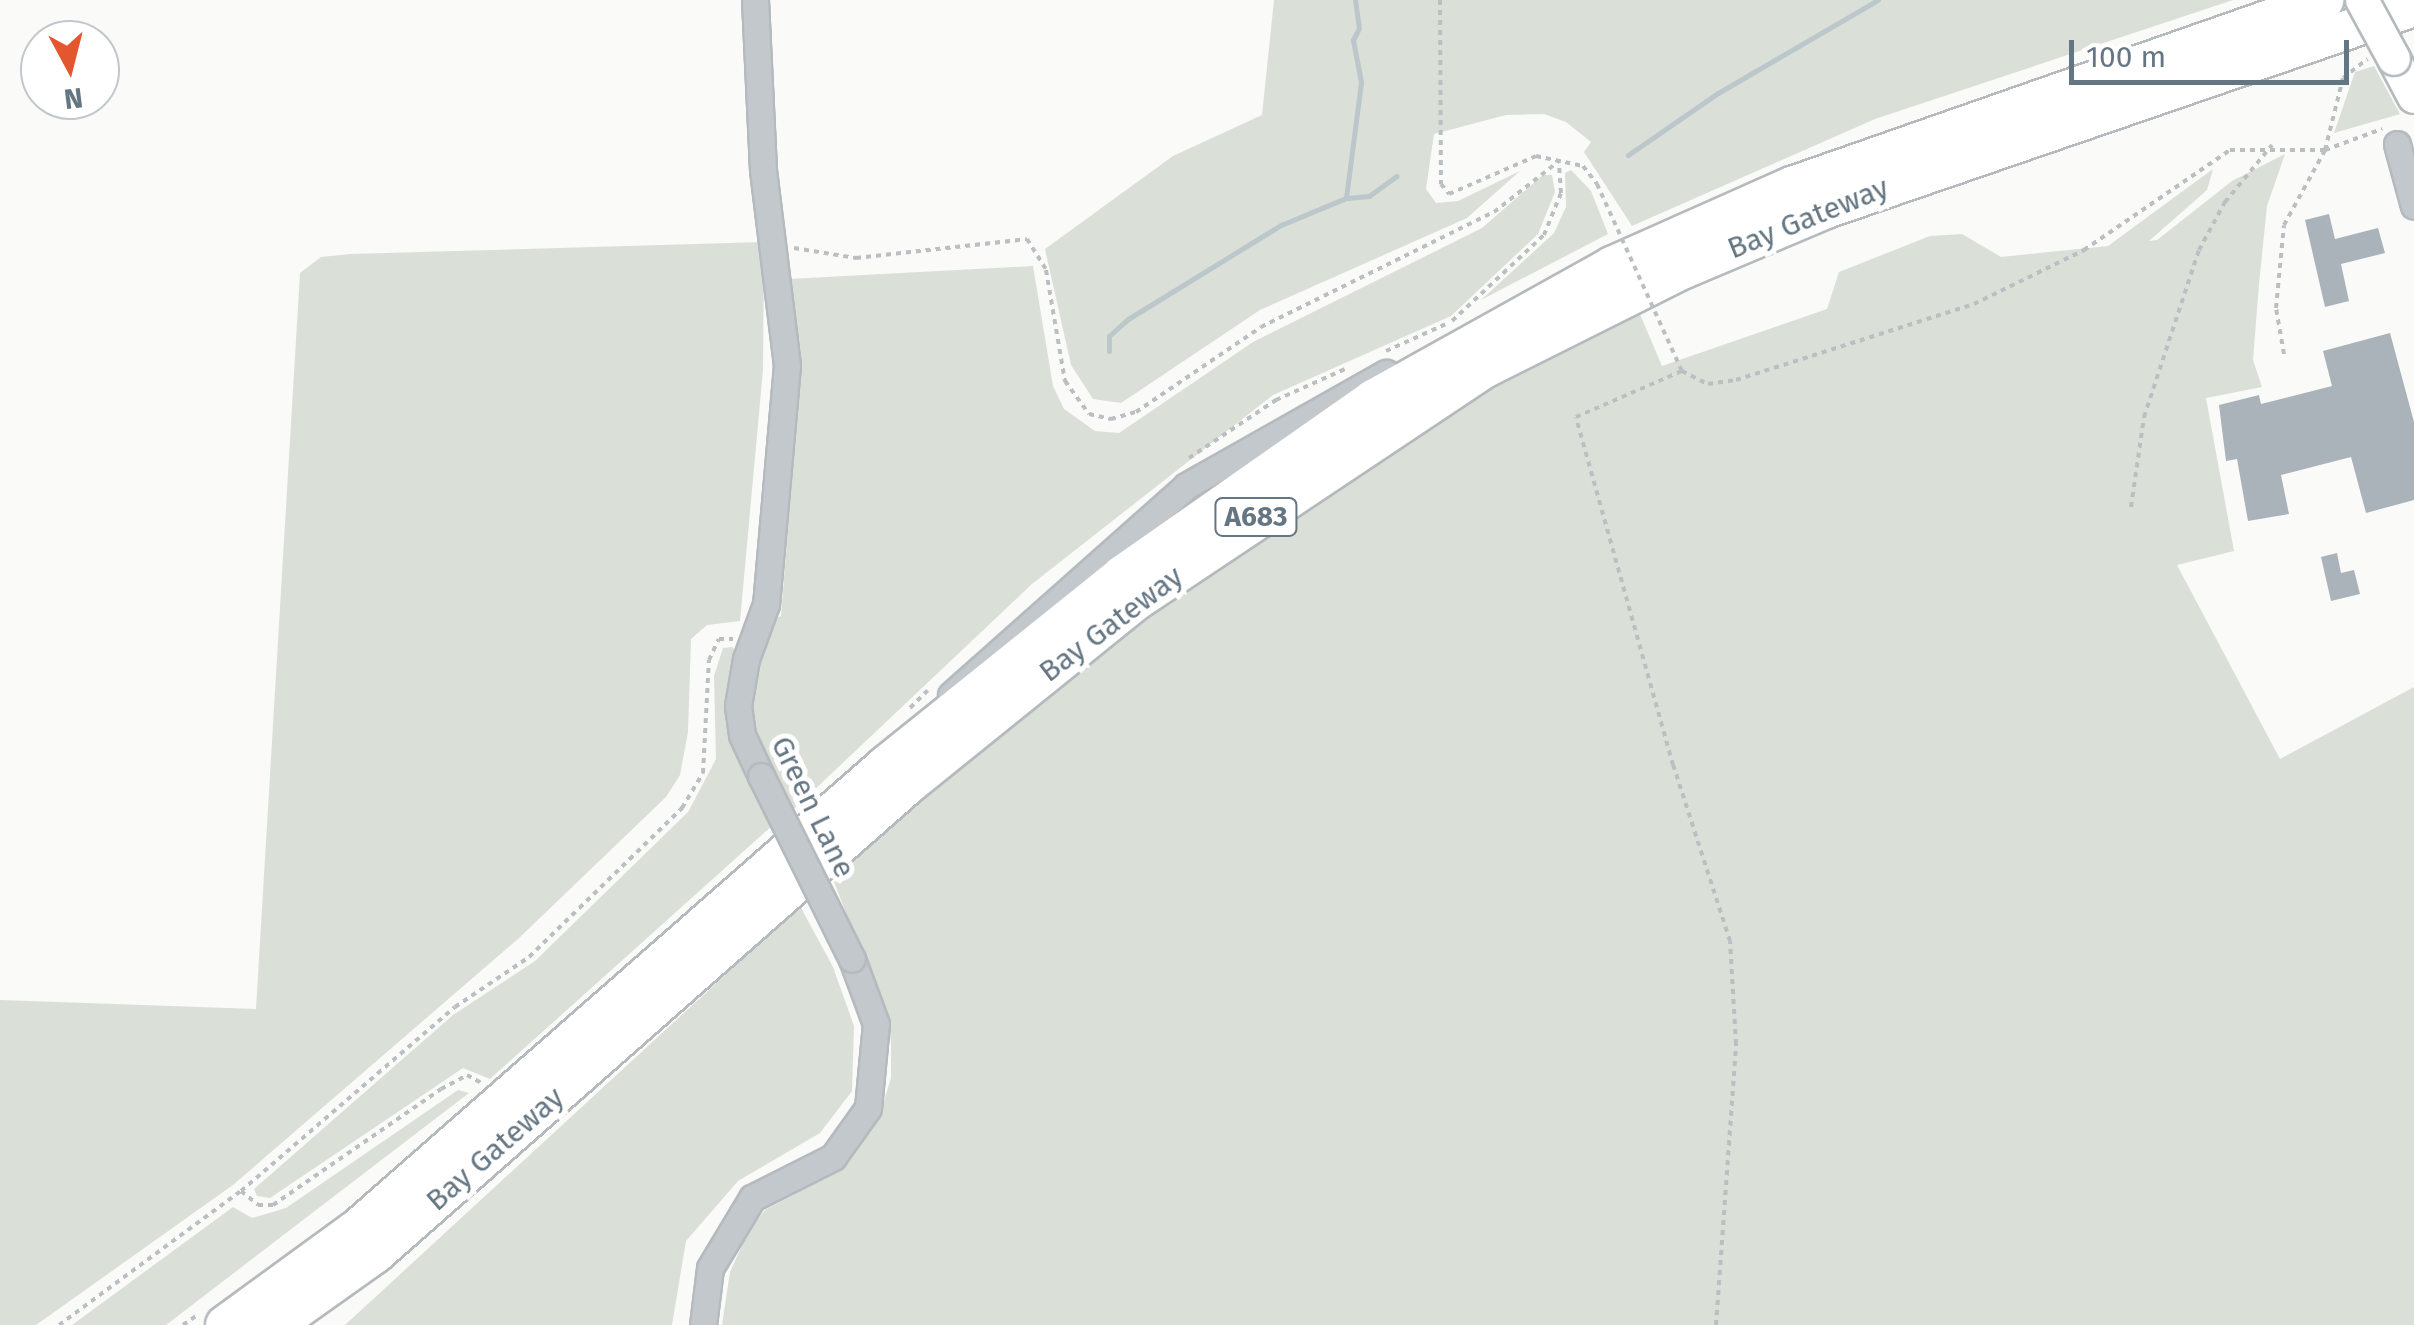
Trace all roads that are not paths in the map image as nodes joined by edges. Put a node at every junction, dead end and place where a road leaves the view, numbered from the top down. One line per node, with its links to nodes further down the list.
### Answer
1 (755, 0): 12 (street, Green Lane, bridge)
2 (2324, 0): 9 (highway, Bay Gateway / A683)
3 (2362, 0): 5 (main road, bridge)
4 (2414, 7): 8 (highway, Bay Gateway / A683)
5 (2414, 97)
6 (2397, 144): 7 (street)
7 (2414, 206)
8 (376, 1254): 10 (highway, Bay Gateway / A683); 11 (street)
9 (225, 1325)
10 (275, 1325)
11 (307, 1325)
12 (703, 1325)

